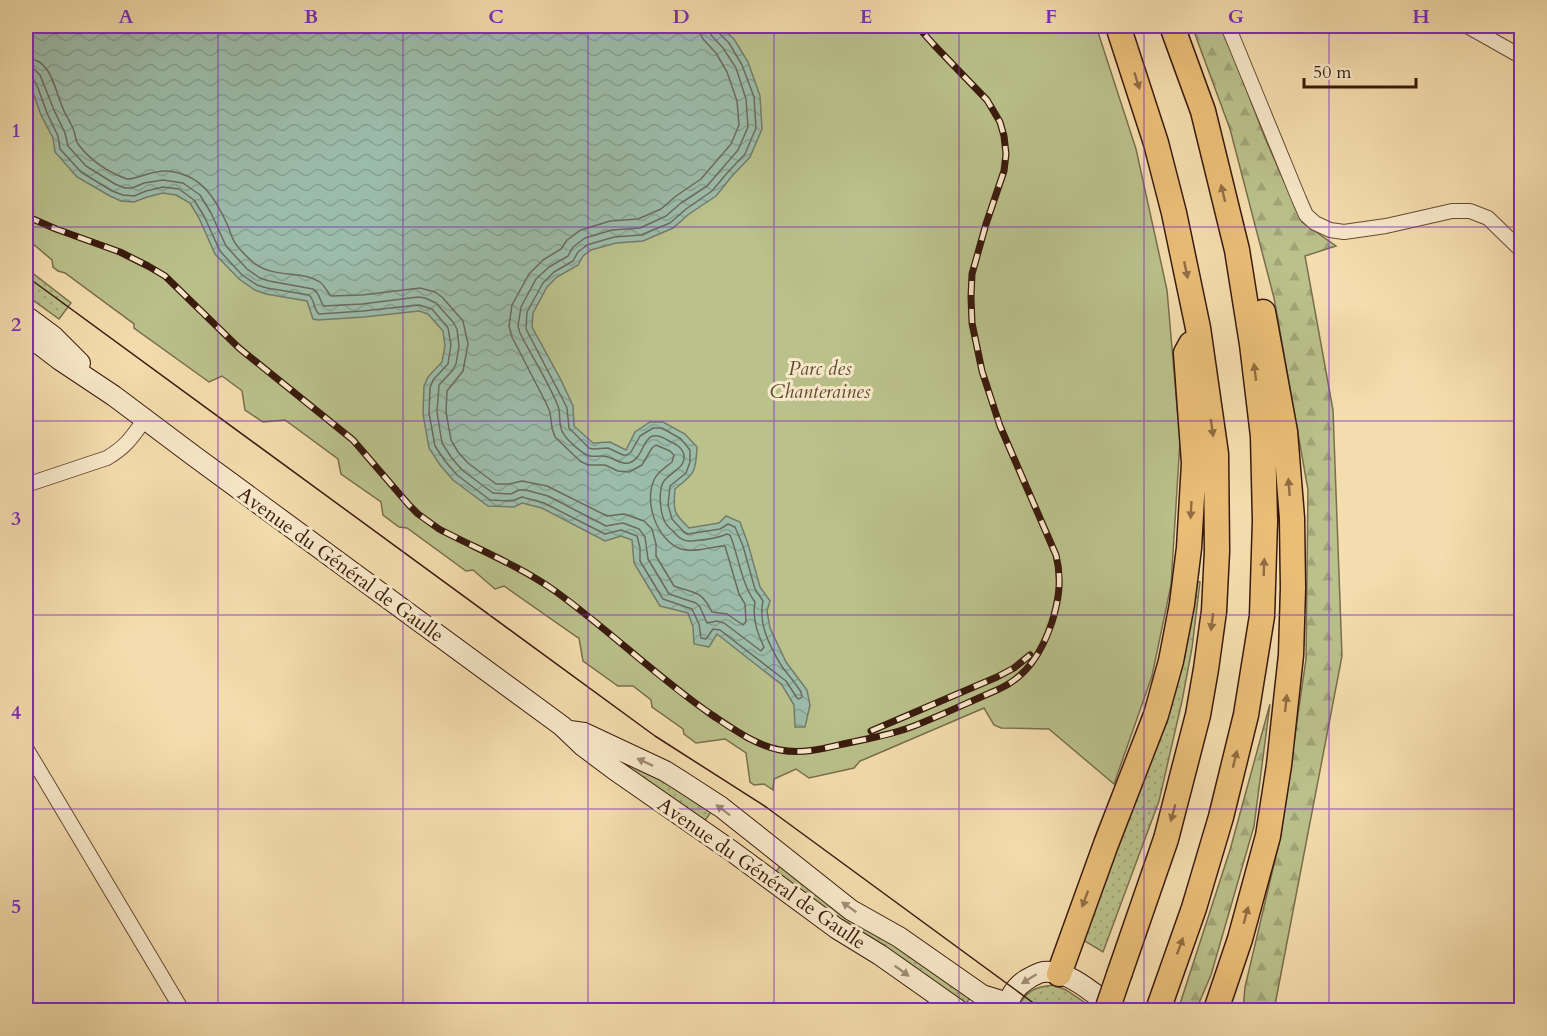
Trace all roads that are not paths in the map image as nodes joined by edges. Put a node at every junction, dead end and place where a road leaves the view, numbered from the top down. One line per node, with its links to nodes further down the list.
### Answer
1 (1119, 26): 9 (highway, one-way to 9)
2 (1172, 26): 6 (highway, one-way to 2)
3 (1228, 26): 7 (street)
4 (1467, 26): 5 (street)
5 (1521, 57)
6 (1237, 250): 19 (highway, one-way to 6); 25 (highway, one-way to 6)
7 (1521, 252)
8 (26, 316): 11 (main road, Avenue du Général de Gaulle)
9 (1198, 328): 18 (highway, one-way to 18); 23 (highway, one-way to 23, bridge)
10 (26, 334): 11 (main road, Avenue du Général de Gaulle)
11 (114, 396): 12 (main road, Avenue du Général de Gaulle)
12 (145, 419): 13 (street); 14 (main road, Avenue du Général de Gaulle)
13 (26, 484)
14 (569, 731): 16 (main road, Avenue du Général de Gaulle, one-way to 14); 17 (main road, Avenue du Général de Gaulle)
15 (26, 748): 21 (street)
16 (750, 830): 17 (main road); 20 (main road, Avenue du Général de Gaulle, one-way to 16)
17 (733, 852): 22 (main road, Avenue du Général de Gaulle, one-way to 22)
18 (1059, 974): 20 (main road, one-way to 20); 24 (main road)
19 (1159, 1006)
20 (1007, 1007)
21 (182, 1011)
22 (958, 1011)
23 (1107, 1011)
24 (1116, 1011)
25 (1216, 1011)

